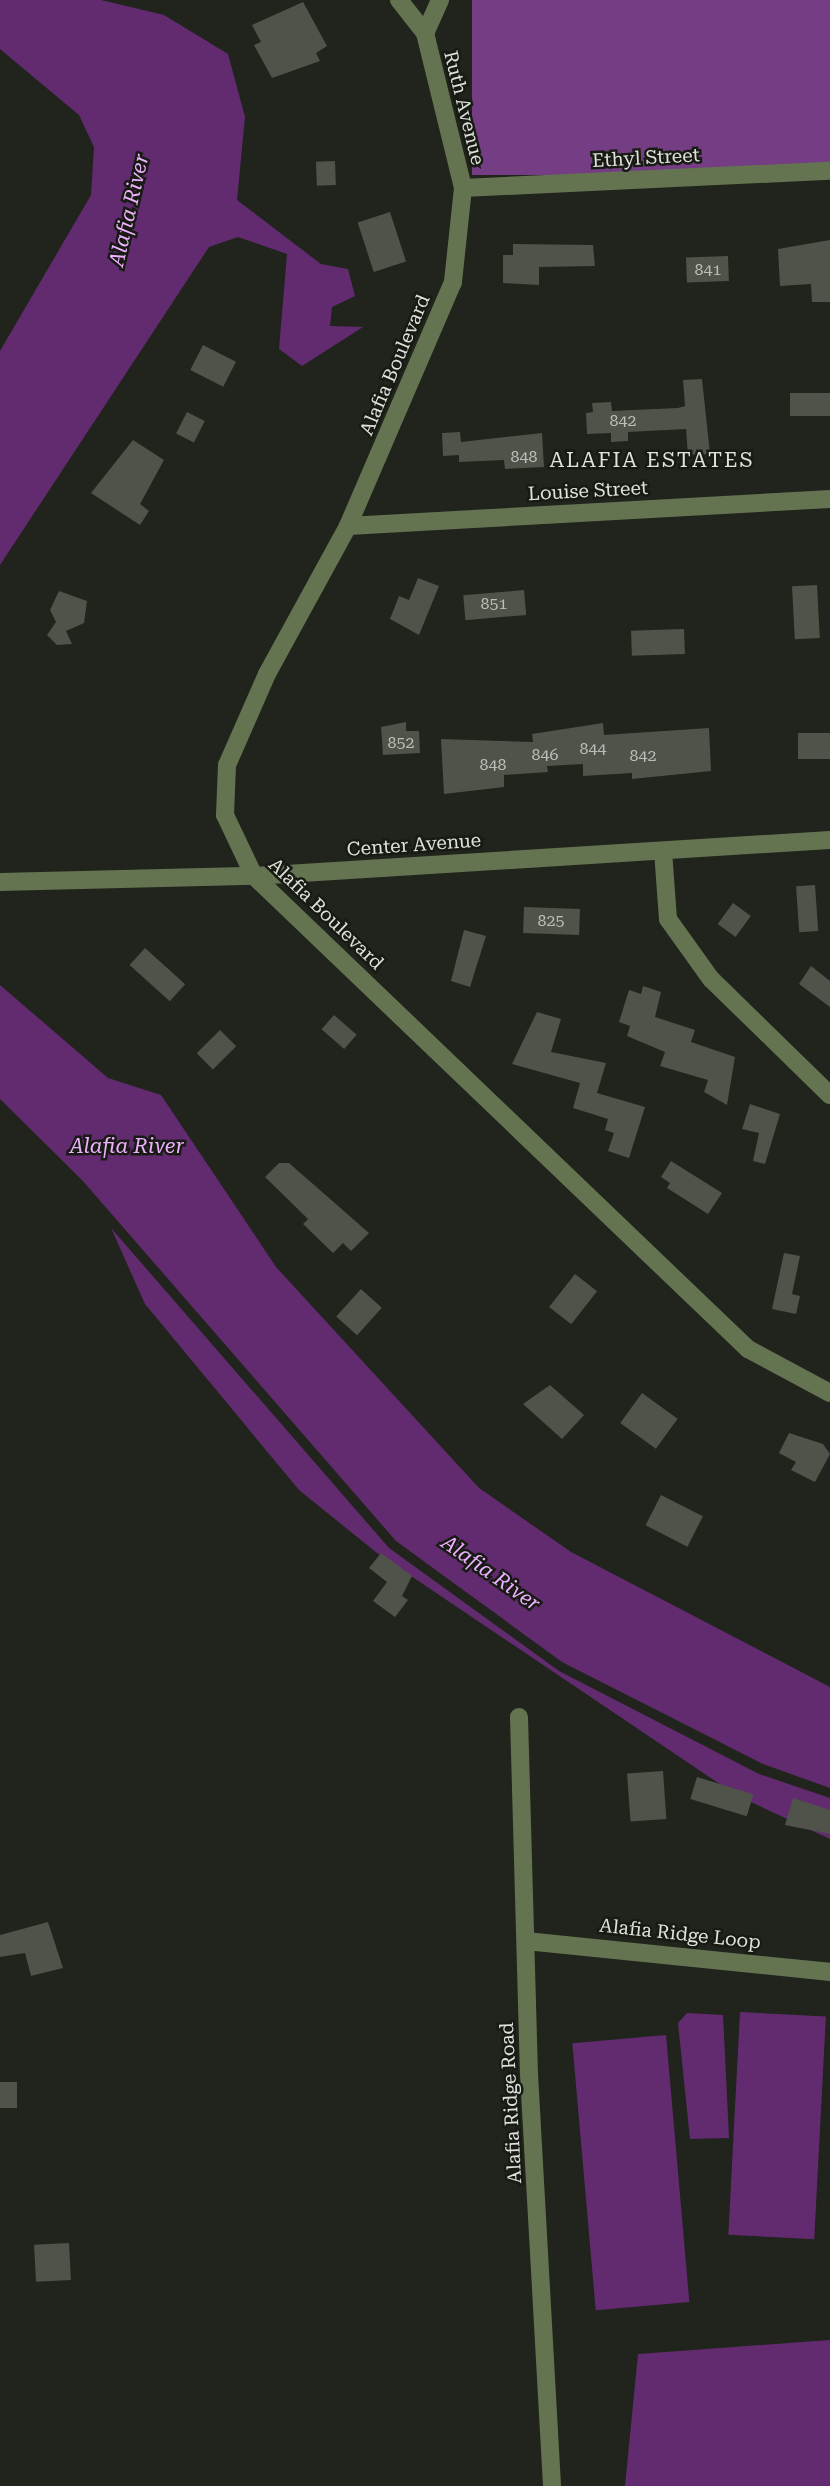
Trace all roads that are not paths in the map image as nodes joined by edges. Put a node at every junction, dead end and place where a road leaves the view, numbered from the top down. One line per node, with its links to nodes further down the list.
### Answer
1 (399, 0): 3 (street)
2 (440, 0): 3 (street, Ruth Avenue)
3 (425, 33): 5 (street, Ruth Avenue)
4 (830, 171): 5 (street, Ethyl Street)
5 (463, 187): 7 (street, Alafia Boulevard)
6 (830, 499): 7 (street, Louise Street)
7 (348, 526): 10 (street, Alafia Boulevard)
8 (830, 840): 9 (street, Center Avenue)
9 (663, 851): 10 (street, Center Avenue); 12 (street)
10 (254, 876): 11 (street, Center Avenue); 13 (street, Alafia Boulevard)
11 (0, 882)
12 (830, 1095)
13 (830, 1393)
14 (519, 1717): 15 (street, Alafia Ridge Road)
15 (526, 1941): 16 (street, Alafia Ridge Loop); 17 (street, Alafia Ridge Road)
16 (830, 1972)
17 (552, 2486)

